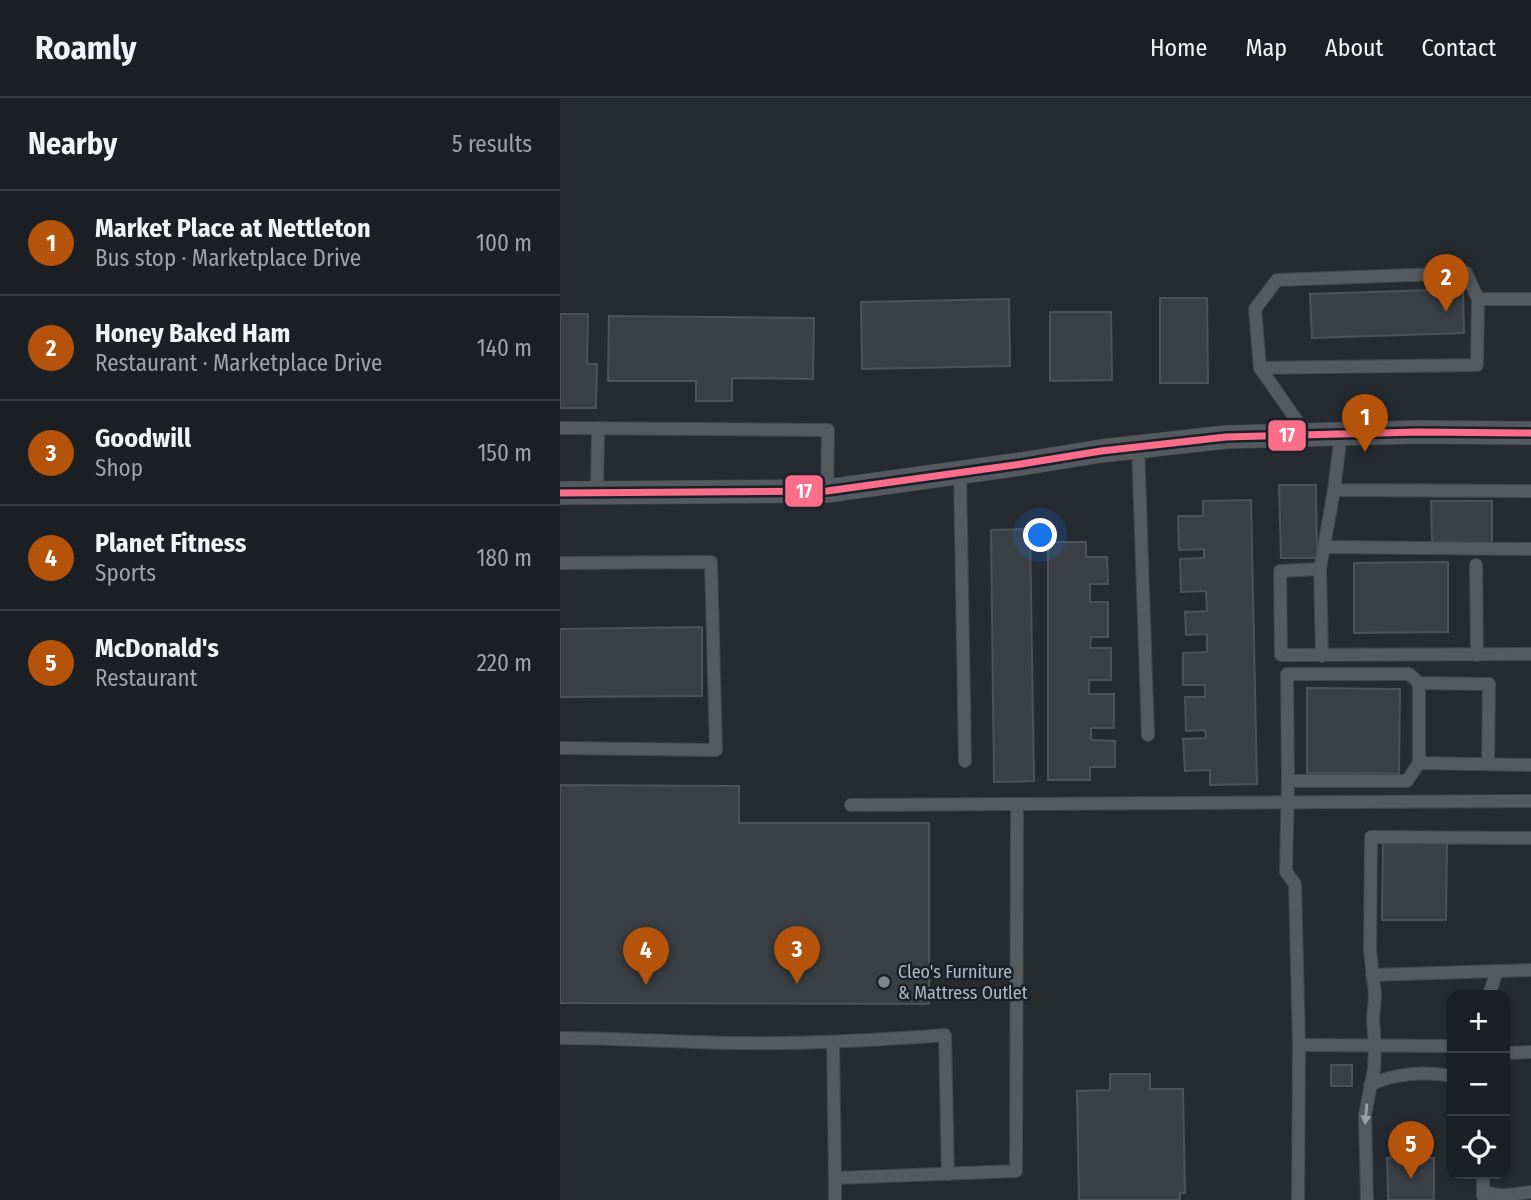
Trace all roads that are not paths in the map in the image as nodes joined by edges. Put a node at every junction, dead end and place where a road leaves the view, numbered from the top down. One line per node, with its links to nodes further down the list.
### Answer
1 (1478, 299): 2 (lane); 3 (lane); 3 (lane)
2 (1531, 299)
3 (1260, 368): 8 (lane)
4 (560, 428): 5 (lane)
5 (598, 428): 11 (lane); 15 (lane)
6 (1531, 433): 7 (street)
7 (1341, 434): 8 (street); 12 (lane)
8 (1307, 435): 9 (street)
9 (1138, 446): 10 (street); 25 (lane)
10 (960, 473): 11 (street); 27 (lane)
11 (827, 491): 15 (street)
12 (1334, 491): 13 (lane); 16 (lane)
13 (1531, 491)
14 (560, 493): 15 (street)
15 (597, 493)
16 (1325, 547): 17 (lane); 20 (lane)
17 (1531, 549)
18 (560, 563): 26 (lane)
19 (1476, 565): 22 (lane)
20 (1320, 569): 23 (lane); 23 (lane)
21 (1531, 654): 22 (lane)
22 (1477, 655): 23 (lane)
23 (1322, 656)
24 (1419, 683): 28 (lane); 29 (lane); 31 (lane)
25 (1148, 735)
26 (560, 748)
27 (965, 761)
28 (1419, 763): 29 (lane); 31 (lane)
29 (1488, 764): 30 (lane)
30 (1531, 765)
31 (1288, 781): 33 (lane)
32 (1531, 801): 33 (lane)
33 (1288, 802): 34 (lane); 43 (lane)
34 (1017, 804): 35 (lane); 50 (lane)
35 (851, 805)
36 (1531, 838): 39 (lane)
37 (1531, 970): 38 (lane)
38 (1497, 971): 39 (lane); 40 (lane)
39 (1371, 975): 44 (lane)
40 (1491, 990)
41 (560, 1038): 42 (lane)
42 (833, 1042): 50 (lane); 51 (lane)
43 (1299, 1045): 44 (lane); 55 (lane)
44 (1375, 1046): 45 (lane); 49 (lane)
45 (1447, 1046)
46 (1531, 1052): 47 (lane)
47 (1510, 1053)
48 (1447, 1075): 49 (lane)
49 (1370, 1085): 56 (lane, one-way to 56)
50 (948, 1174): 51 (lane)
51 (835, 1178): 54 (lane)
52 (1531, 1192): 53 (lane)
53 (1483, 1195)
54 (835, 1200)
55 (1298, 1200)
56 (1367, 1200)

